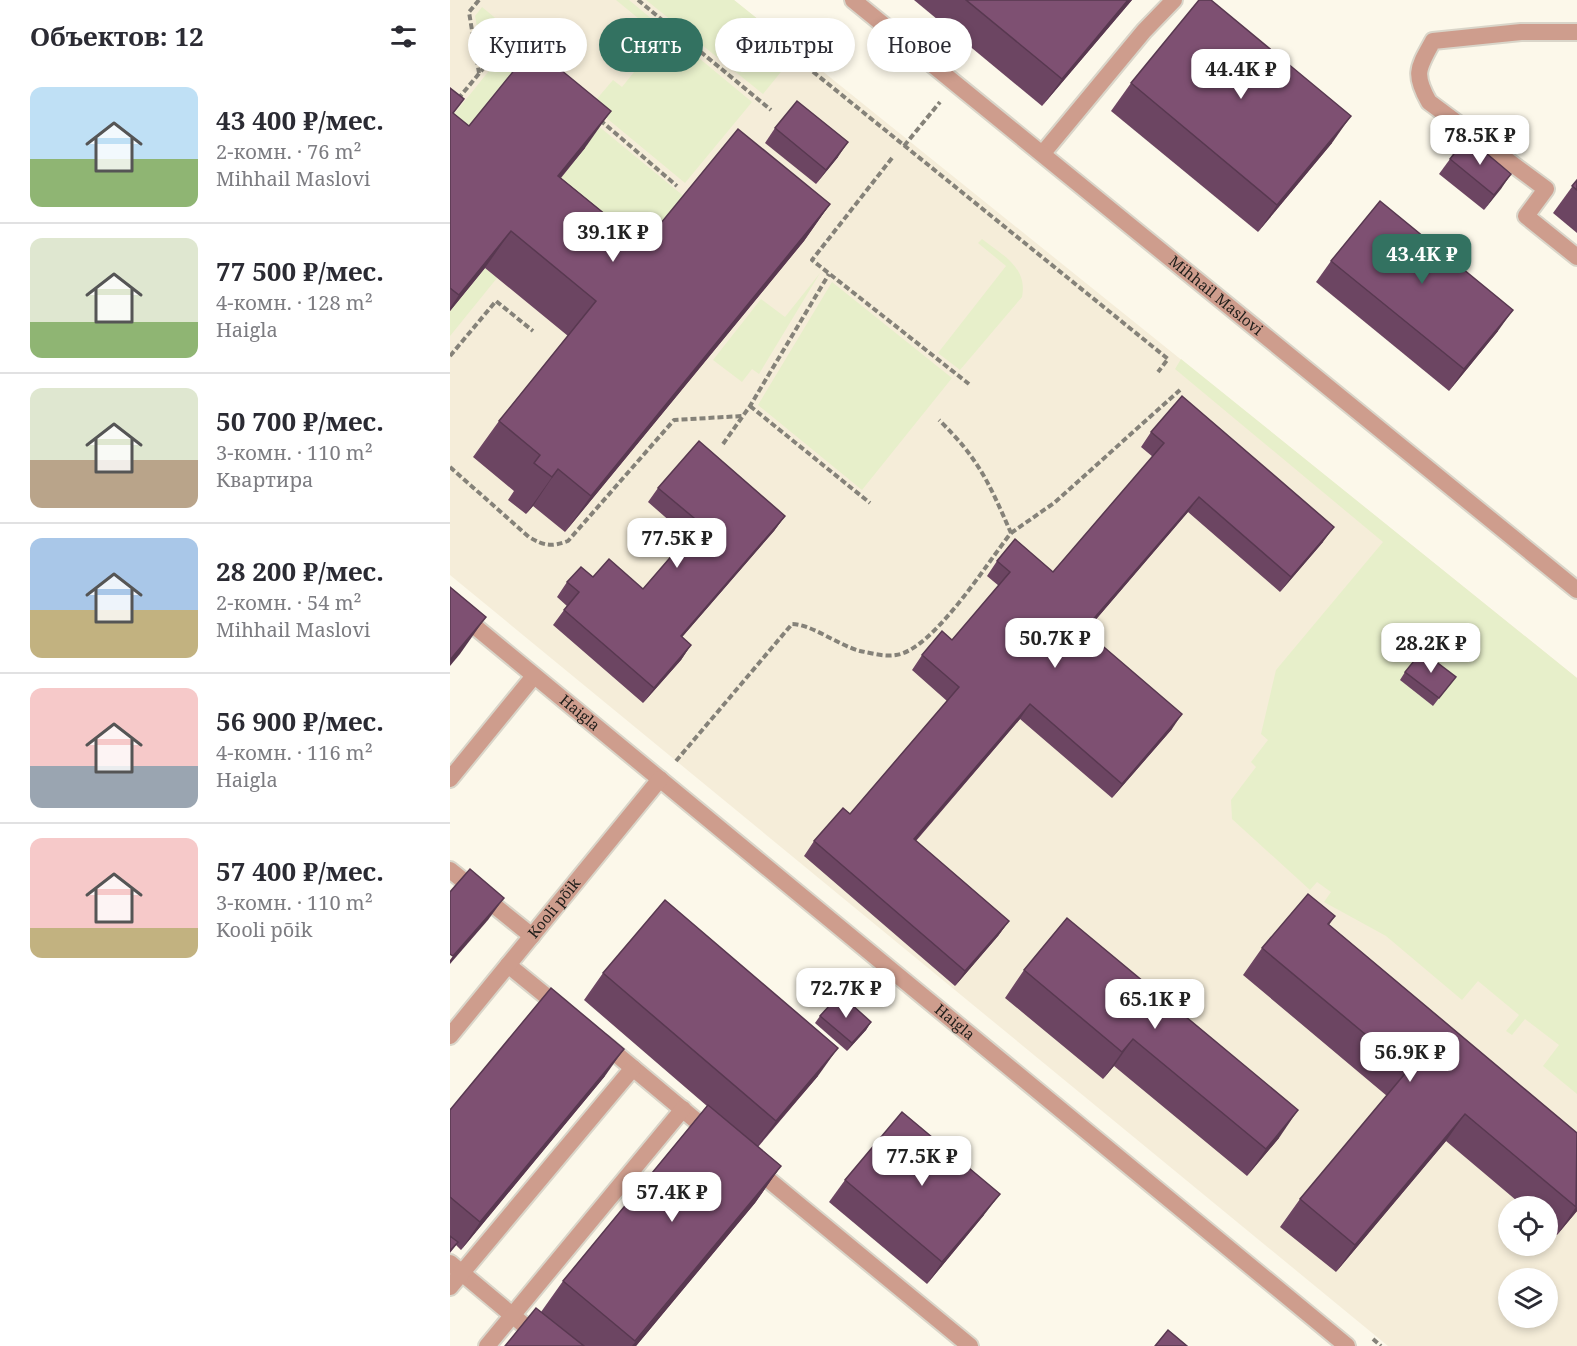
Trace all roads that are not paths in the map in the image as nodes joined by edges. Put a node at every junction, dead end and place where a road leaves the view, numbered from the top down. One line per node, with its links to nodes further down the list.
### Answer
1 (853, 0): 4 (street, Mihhail Maslovi)
2 (1174, 0): 4 (street)
3 (1577, 32): 5 (street)
4 (1043, 153): 6 (street, Mihhail Maslovi)
5 (1577, 257)
6 (1577, 590)
7 (450, 606): 8 (street, Haigla)
8 (534, 676): 9 (street); 10 (street, Haigla)
9 (450, 779)
10 (660, 779): 12 (street, Kooli põik); 25 (street, Haigla)
11 (450, 870): 12 (street)
12 (532, 936): 13 (street, Kooli põik)
13 (508, 965): 14 (street); 16 (street, Kooli põik)
14 (571, 1016)
15 (588, 1031): 17 (street)
16 (450, 1036)
17 (633, 1068): 18 (street); 19 (street)
18 (683, 1109): 21 (street); 24 (street)
19 (456, 1268): 20 (street); 21 (street)
20 (450, 1287)
21 (513, 1315): 22 (street); 23 (street)
22 (487, 1346)
23 (549, 1346)
24 (970, 1346)
25 (1347, 1346)

